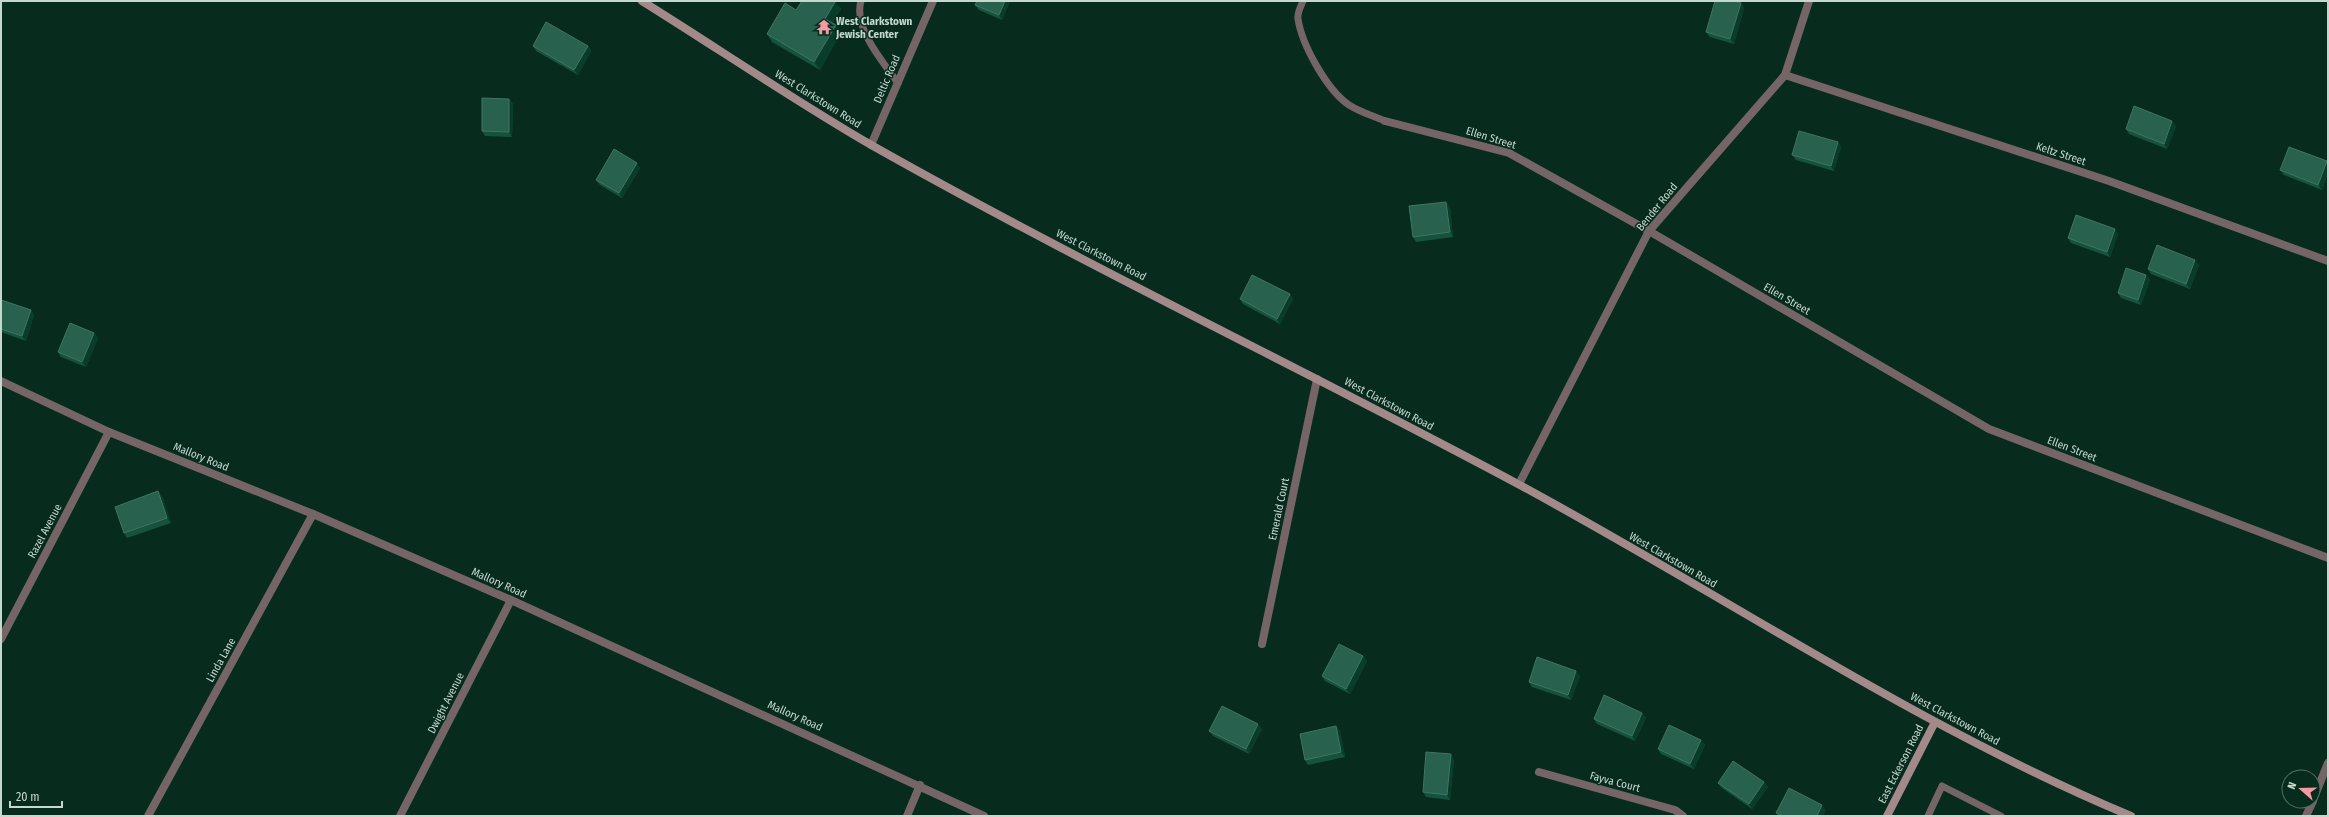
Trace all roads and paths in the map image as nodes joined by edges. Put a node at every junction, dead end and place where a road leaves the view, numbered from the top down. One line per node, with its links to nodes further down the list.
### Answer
1 (642, 1): 9 (street, West Clarkstown Road)
2 (861, 1): 7 (lane)
3 (933, 1): 7 (street, Deltic Road)
4 (1303, 1): 8 (lane, Ellen Street)
5 (1809, 1): 6 (street, Bender Road)
6 (1785, 75): 10 (street, Bender Road); 11 (street, Keltz Street)
7 (898, 83): 9 (street, Deltic Road)
8 (1385, 121): 10 (street, Ellen Street)
9 (871, 145): 12 (street, West Clarkstown Road)
10 (1649, 231): 15 (street, Bender Road); 17 (street, Ellen Street)
11 (2328, 261)
12 (1317, 379): 15 (street, West Clarkstown Road); 20 (street, Emerald Court)
13 (1, 381): 14 (street, Mallory Road)
14 (109, 432): 16 (street, Mallory Road); 19 (street, Razel Avenue)
15 (1519, 484): 21 (street, West Clarkstown Road)
16 (313, 514): 18 (street, Mallory Road); 27 (street, Linda Lane)
17 (2328, 558)
18 (511, 600): 25 (street, Mallory Road); 28 (street, Dwight Avenue)
19 (1, 639)
20 (1262, 644)
21 (1935, 722): 26 (street, West Clarkstown Road); 32 (street, East Eckerson Road)
22 (2328, 763): 24 (street)
23 (1539, 772): 31 (street, Fayva Court)
24 (2321, 780)
25 (920, 785): 29 (street); 30 (street, Mallory Road)
26 (2127, 815)
27 (148, 816)
28 (400, 816)
29 (907, 816)
30 (984, 816)
31 (1683, 816)
32 (1887, 816)
33 (1928, 816): 34 (lane)
34 (2001, 816)

